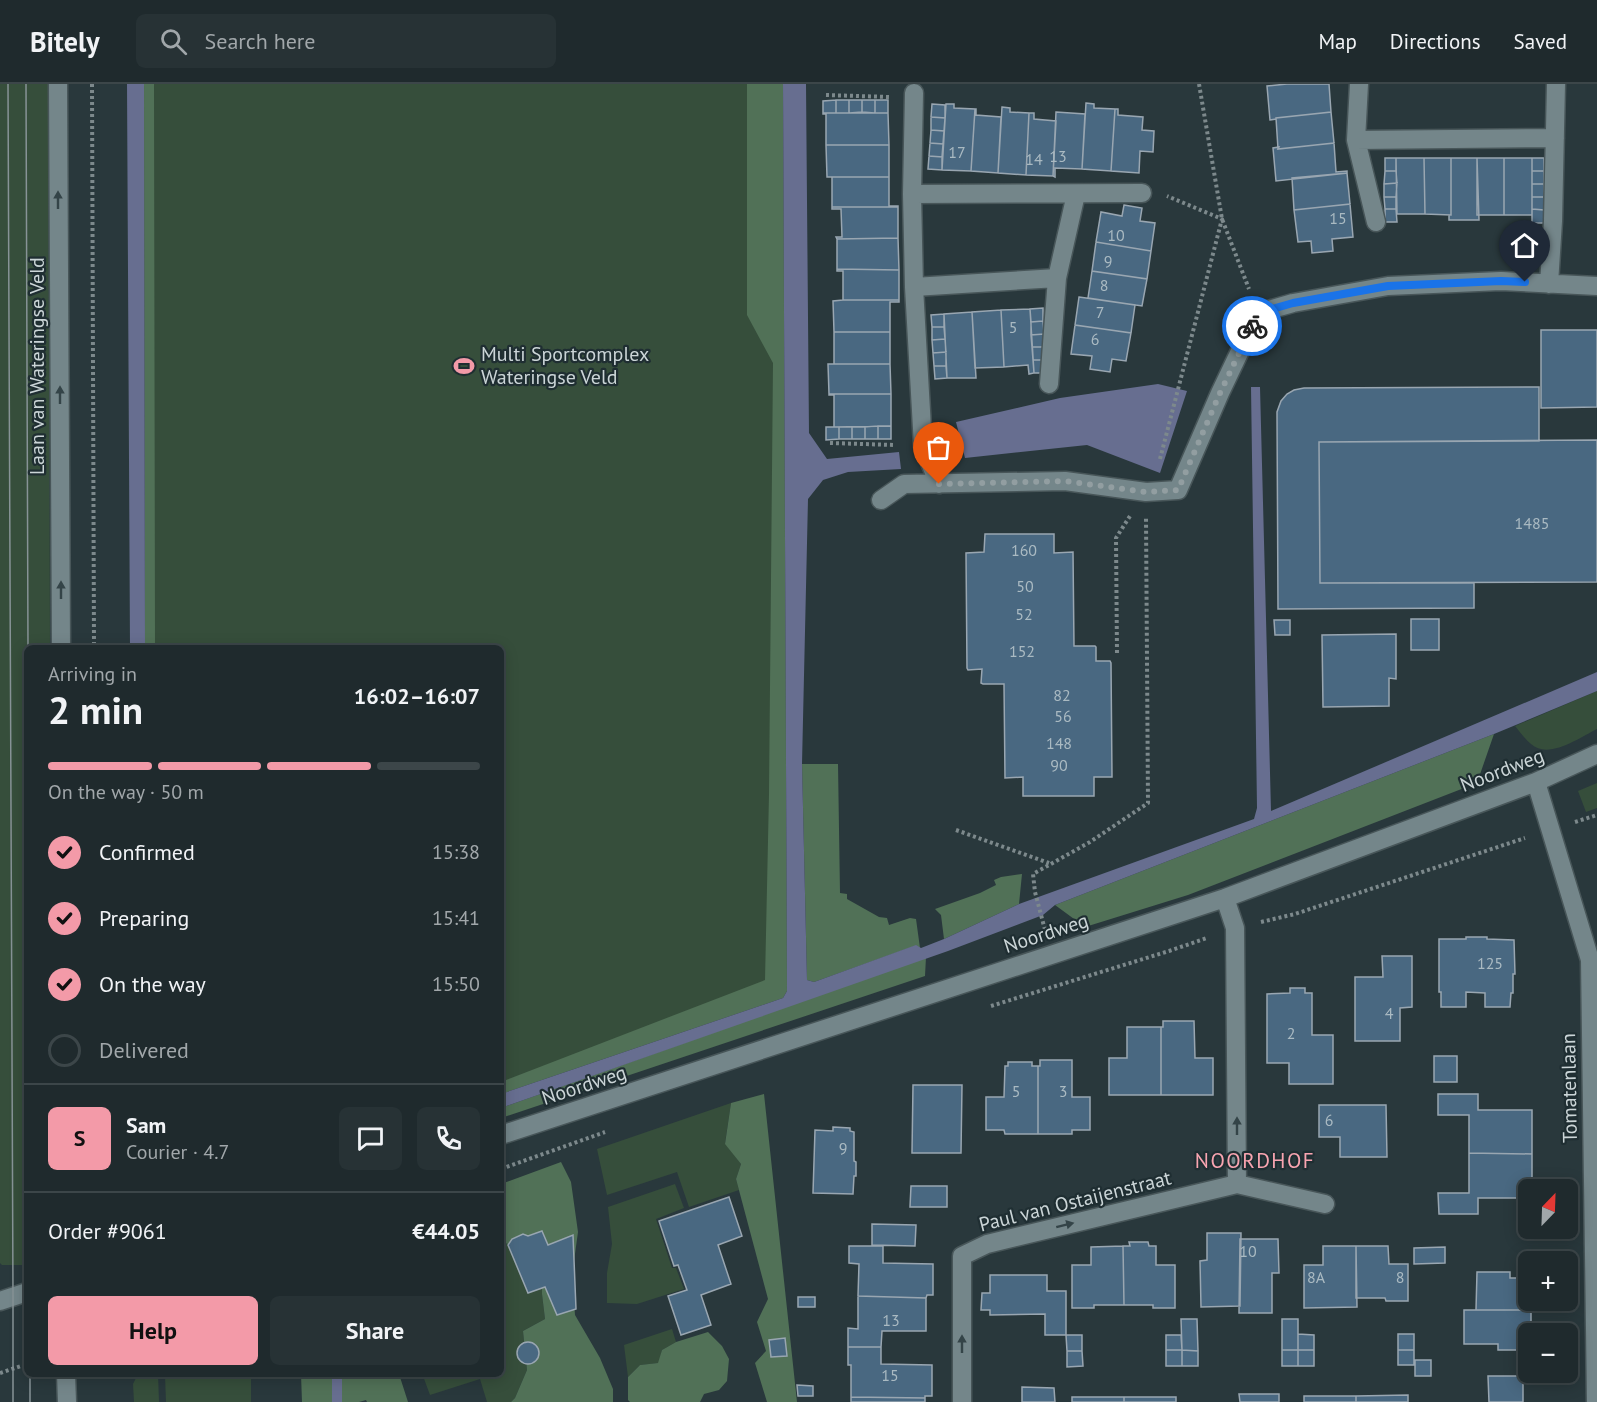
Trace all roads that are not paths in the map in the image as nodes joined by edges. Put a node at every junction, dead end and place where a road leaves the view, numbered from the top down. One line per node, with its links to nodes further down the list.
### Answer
1 (58, 84): 18 (street, Laan van Wateringse Veld, one-way to 1)
2 (1359, 84): 6 (street)
3 (1556, 84): 5 (street)
4 (914, 95): 8 (street)
5 (1555, 138): 6 (street); 12 (street)
6 (1356, 140): 10 (street)
7 (1142, 193): 9 (street)
8 (912, 194): 9 (street); 14 (street)
9 (1077, 194): 11 (street)
10 (1376, 222)
11 (1057, 278): 14 (street); 15 (street)
12 (1549, 284): 13 (street); 16 (street)
13 (1597, 286)
14 (914, 287): 16 (street)
15 (1049, 384)
16 (939, 484): 17 (street)
17 (881, 500)
18 (61, 645)
19 (1597, 754): 20 (street, Noordweg)
20 (1536, 782): 21 (street, Noordweg); 30 (street, Tomatenlaan)
21 (1225, 898): 22 (street, Noordweg); 23 (street, one-way to 21)
22 (504, 1135)
23 (1237, 1184): 24 (street, Paul van Ostaijenstraat); 29 (street, Paul van Ostaijenstraat, one-way to 23)
24 (1325, 1204)
25 (24, 1293): 26 (street)
26 (0, 1301)
27 (66, 1377): 28 (street)
28 (67, 1402)
29 (962, 1402)
30 (1596, 1402)

